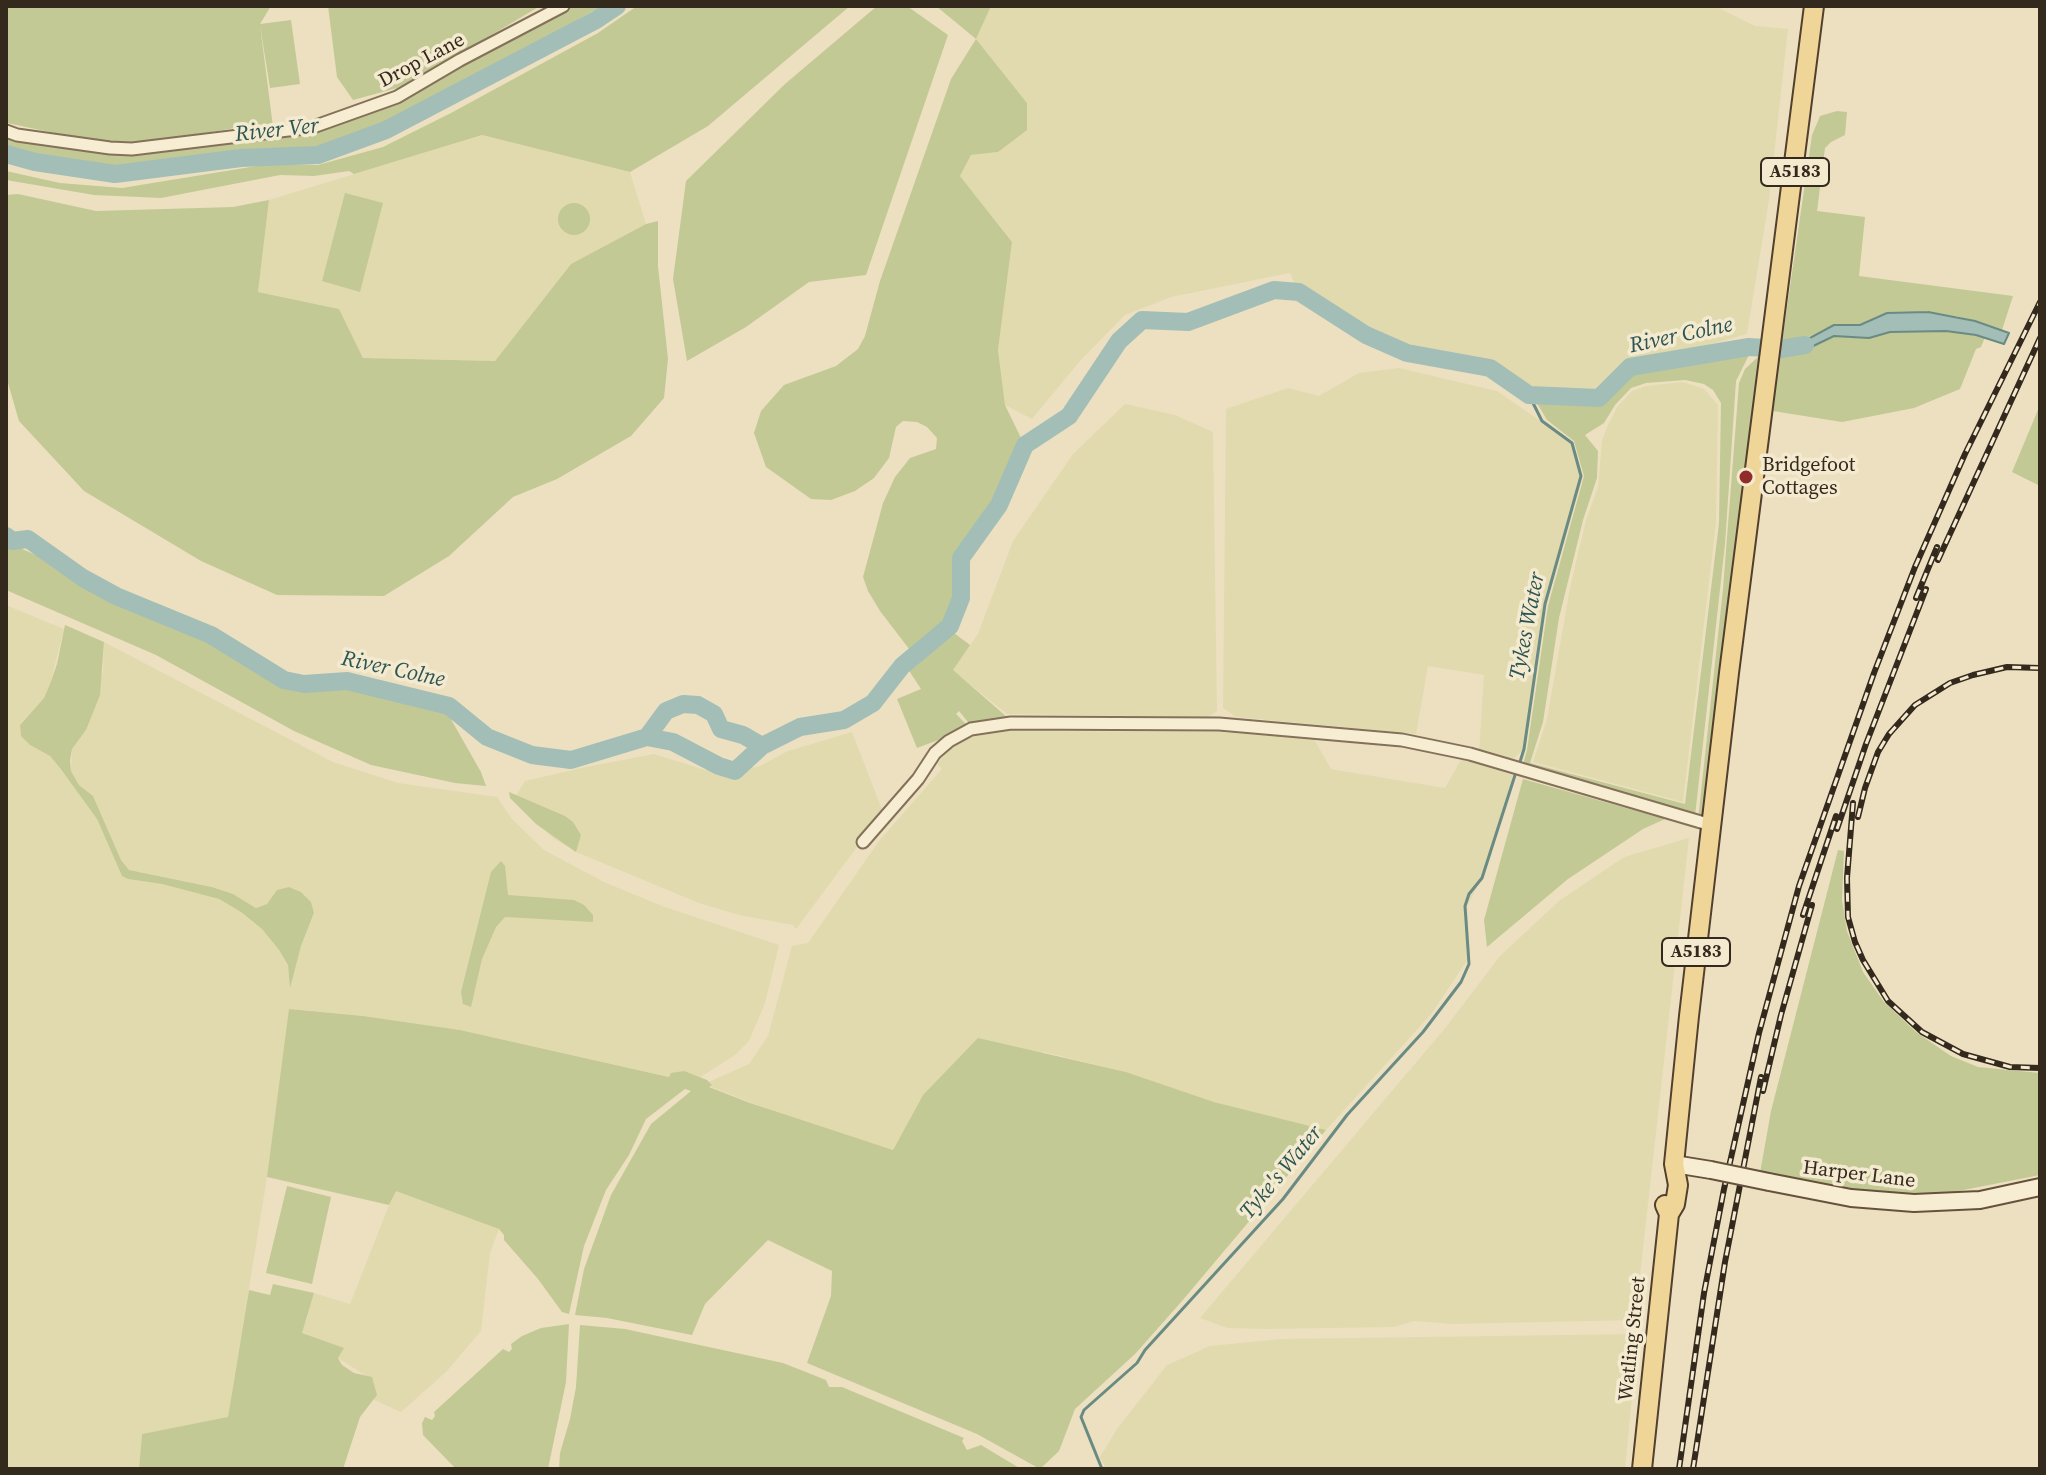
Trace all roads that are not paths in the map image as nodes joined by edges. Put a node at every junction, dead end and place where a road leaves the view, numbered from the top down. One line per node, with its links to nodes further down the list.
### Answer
1 (563, 6): 3 (street, Drop Lane)
2 (1814, 6): 4 (main road, A5183)
3 (6, 131)
4 (1711, 825): 5 (street); 6 (main road, A5183)
5 (863, 842)
6 (1674, 1164): 7 (main road, Harper Lane, bridge); 8 (main road, Watling Street / A5183)
7 (2040, 1187)
8 (1642, 1469)

